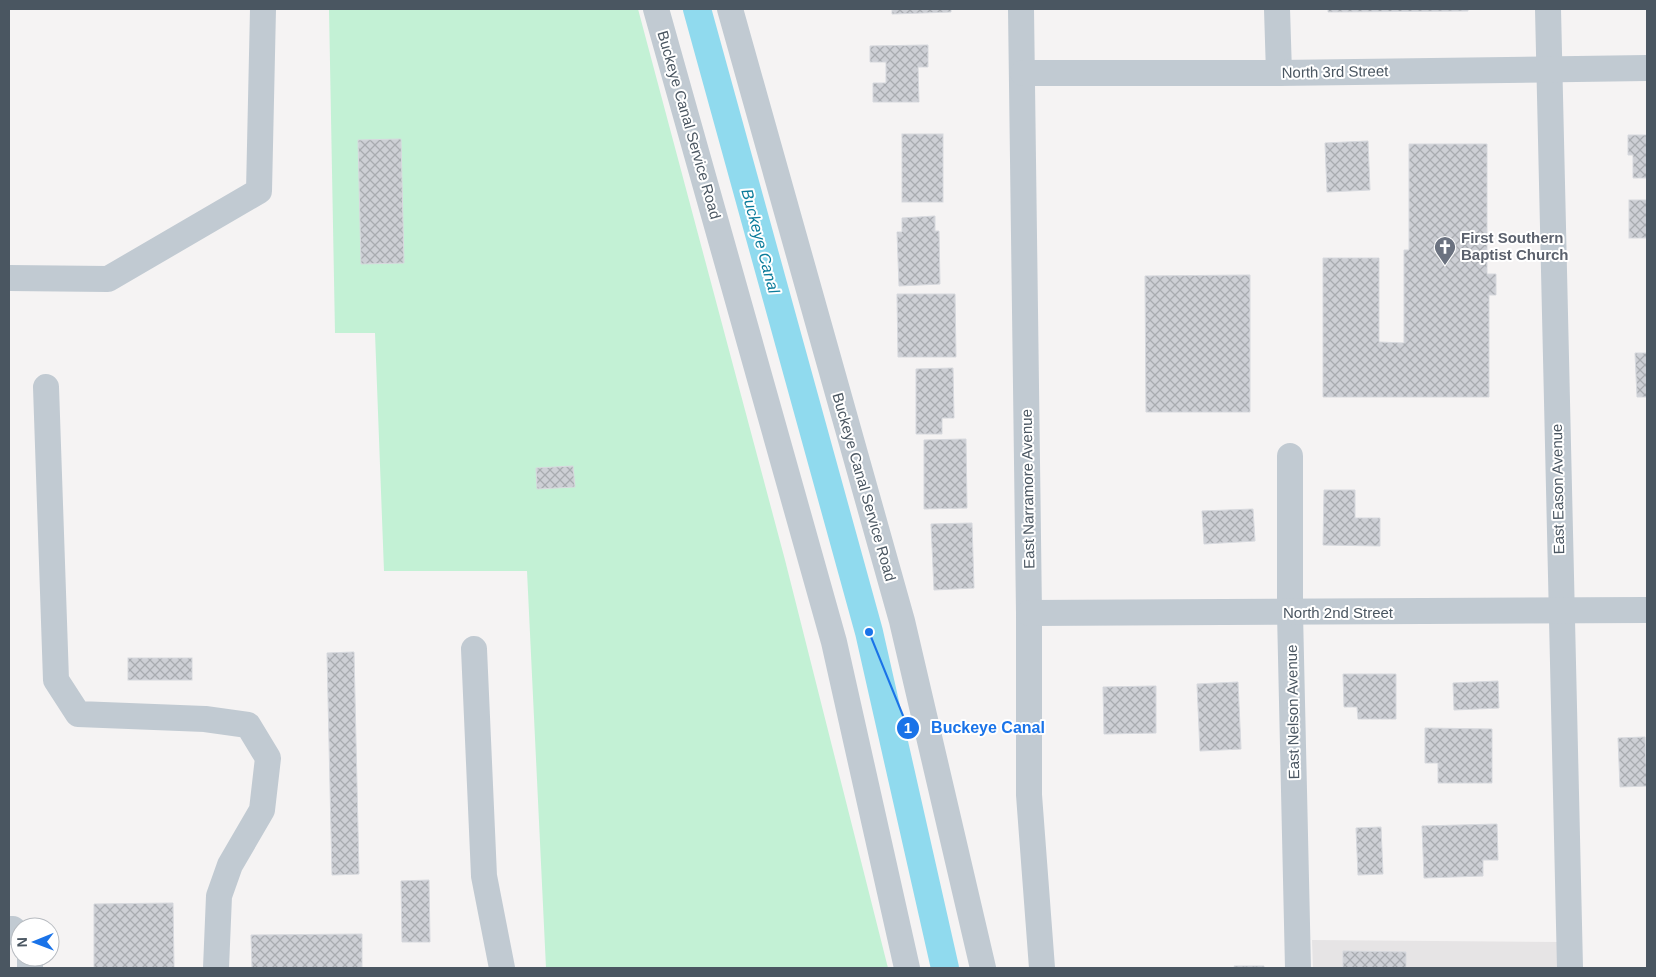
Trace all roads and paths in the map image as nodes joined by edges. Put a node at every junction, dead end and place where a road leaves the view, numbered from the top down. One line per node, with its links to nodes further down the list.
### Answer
1 (263, 9): 11 (street)
2 (656, 9): 21 (street, Buckeye Canal Service Road)
3 (730, 9): 22 (street, Buckeye Canal Service Road)
4 (1021, 9): 9 (street, East Narramore Avenue)
5 (1277, 9): 10 (street)
6 (1548, 9): 7 (street, East Eason Avenue)
7 (1549, 68): 8 (street, North 3rd Street); 10 (street, North 3rd Street); 15 (street, East Eason Avenue)
8 (1647, 68)
9 (1023, 73): 10 (street, North 3rd Street); 16 (street, East Narramore Avenue)
10 (1279, 73)
11 (9, 278)
12 (46, 387): 19 (street)
13 (1290, 456): 17 (street, East Nelson Avenue)
14 (1647, 610): 15 (street, North 2nd Street)
15 (1561, 612): 17 (street, North 2nd Street); 25 (street, East Eason Avenue)
16 (1029, 613): 17 (street, North 2nd Street); 23 (street, East Narramore Avenue)
17 (1290, 613): 24 (street, East Nelson Avenue)
18 (474, 649): 20 (street)
19 (216, 968)
20 (502, 968)
21 (907, 968)
22 (983, 968)
23 (1042, 968)
24 (1298, 968)
25 (1570, 968)

